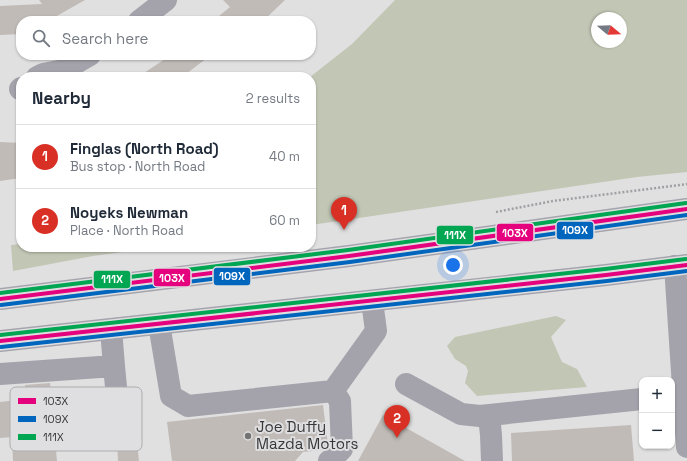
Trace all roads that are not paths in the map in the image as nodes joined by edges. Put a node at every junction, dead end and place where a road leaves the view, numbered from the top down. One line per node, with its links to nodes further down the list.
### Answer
1 (166, 0): 2 (street)
2 (145, 16)
3 (81, 60): 4 (street)
4 (54, 72)
5 (687, 209): 7 (main road)
6 (681, 266): 8 (main road); 17 (street)
7 (0, 299)
8 (372, 301): 9 (main road); 16 (street)
9 (159, 324): 10 (main road); 16 (street)
10 (111, 329): 11 (main road); 12 (street)
11 (0, 340)
12 (114, 366): 13 (street); 15 (street)
13 (0, 374)
14 (406, 384): 19 (street)
15 (116, 387)
16 (333, 391): 21 (street)
17 (678, 396): 20 (street)
18 (639, 400): 19 (street)
19 (489, 416): 22 (street)
20 (687, 447)
21 (329, 461)
22 (492, 461)

